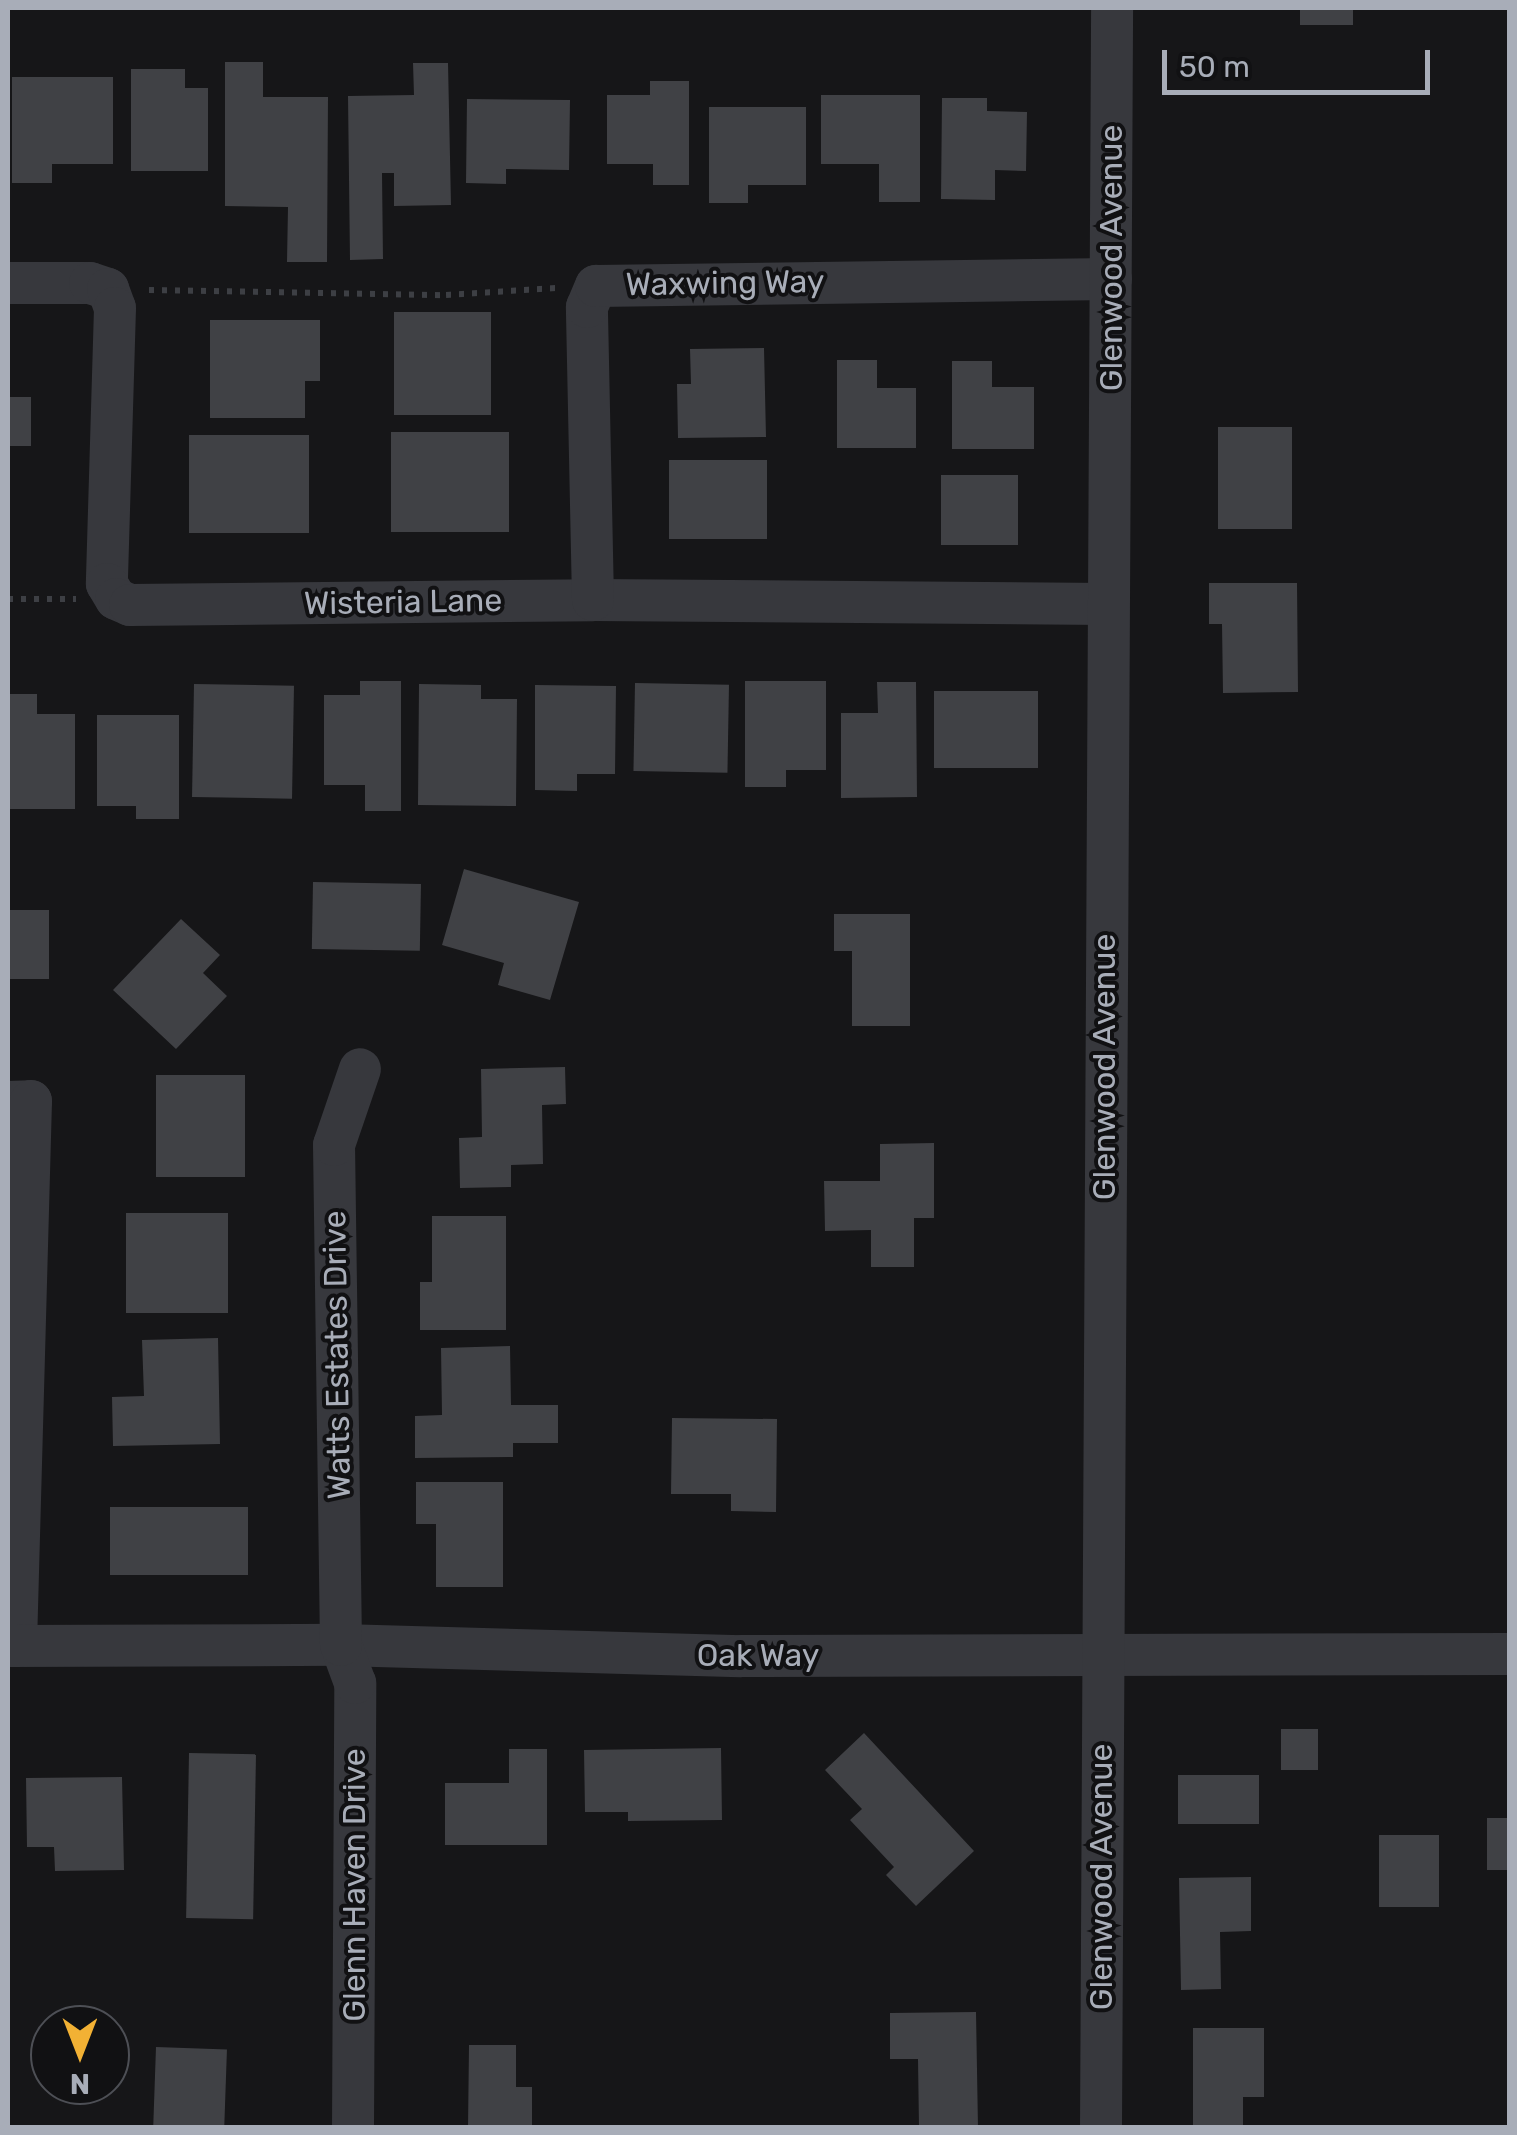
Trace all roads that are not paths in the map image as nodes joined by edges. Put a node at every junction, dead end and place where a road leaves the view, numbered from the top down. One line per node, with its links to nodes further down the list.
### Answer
1 (1112, 8): 2 (street, Glenwood Avenue)
2 (1111, 279): 4 (street, Waxwing Way); 5 (street, Glenwood Avenue)
3 (8, 284): 4 (street, Wisteria Lane)
4 (593, 600): 5 (street, Wisteria Lane)
5 (1107, 604): 10 (street, Glenwood Avenue)
6 (360, 1069): 8 (street, Watts Estates Drive)
7 (8, 1102): 9 (street)
8 (341, 1645): 9 (street, Oak Way); 10 (street, Oak Way); 12 (street, Glenn Haven Drive)
9 (12, 1646)
10 (1101, 1652): 11 (street, Oak Way); 13 (street, Glenwood Avenue)
11 (1510, 1654)
12 (353, 2128)
13 (1101, 2128)

